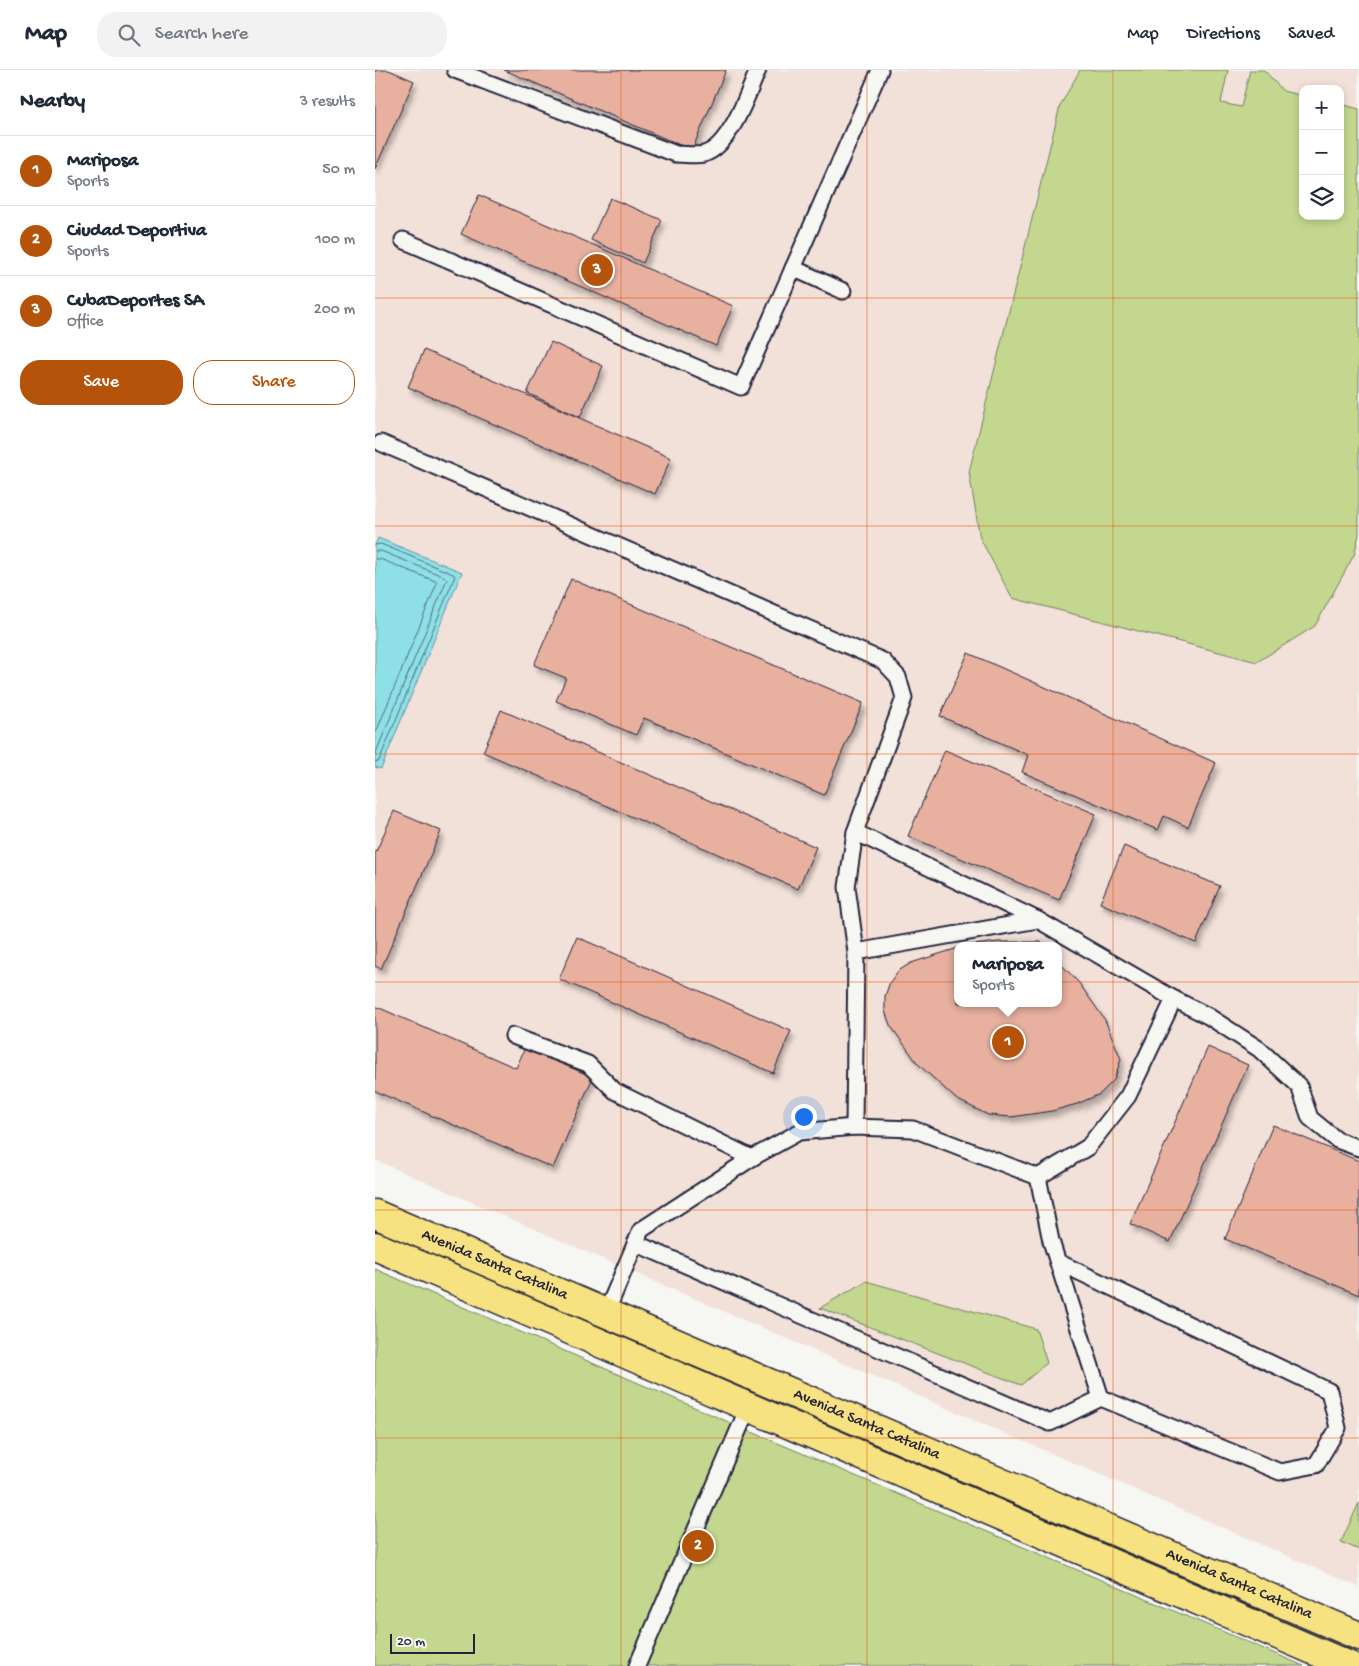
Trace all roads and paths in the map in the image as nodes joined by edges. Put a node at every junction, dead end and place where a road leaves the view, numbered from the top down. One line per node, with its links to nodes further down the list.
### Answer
1 (455, 70): 2 (lane)
2 (758, 70)
3 (880, 70): 5 (lane)
4 (403, 240): 5 (lane)
5 (793, 268): 6 (lane)
6 (843, 291)
7 (381, 443): 8 (lane)
8 (855, 832): 9 (lane); 10 (lane)
9 (1038, 920): 10 (lane); 11 (lane)
10 (856, 952): 13 (lane)
11 (1174, 998): 14 (lane); 16 (lane)
12 (513, 1036): 15 (lane)
13 (854, 1127): 15 (lane); 16 (lane)
14 (1359, 1148)
15 (752, 1158): 18 (lane)
16 (1037, 1177): 20 (lane)
17 (375, 1214): 21 (main road, Avenida Santa Catalina)
18 (635, 1243): 21 (lane); 22 (lane)
19 (375, 1246): 23 (main road, Avenida Santa Catalina)
20 (1058, 1262): 22 (lane); 22 (lane)
21 (605, 1313): 24 (main road, Avenida Santa Catalina)
22 (1101, 1398)
23 (748, 1408): 25 (lane); 26 (main road, Avenida Santa Catalina)
24 (1359, 1636)
25 (637, 1666)
26 (1350, 1666)

